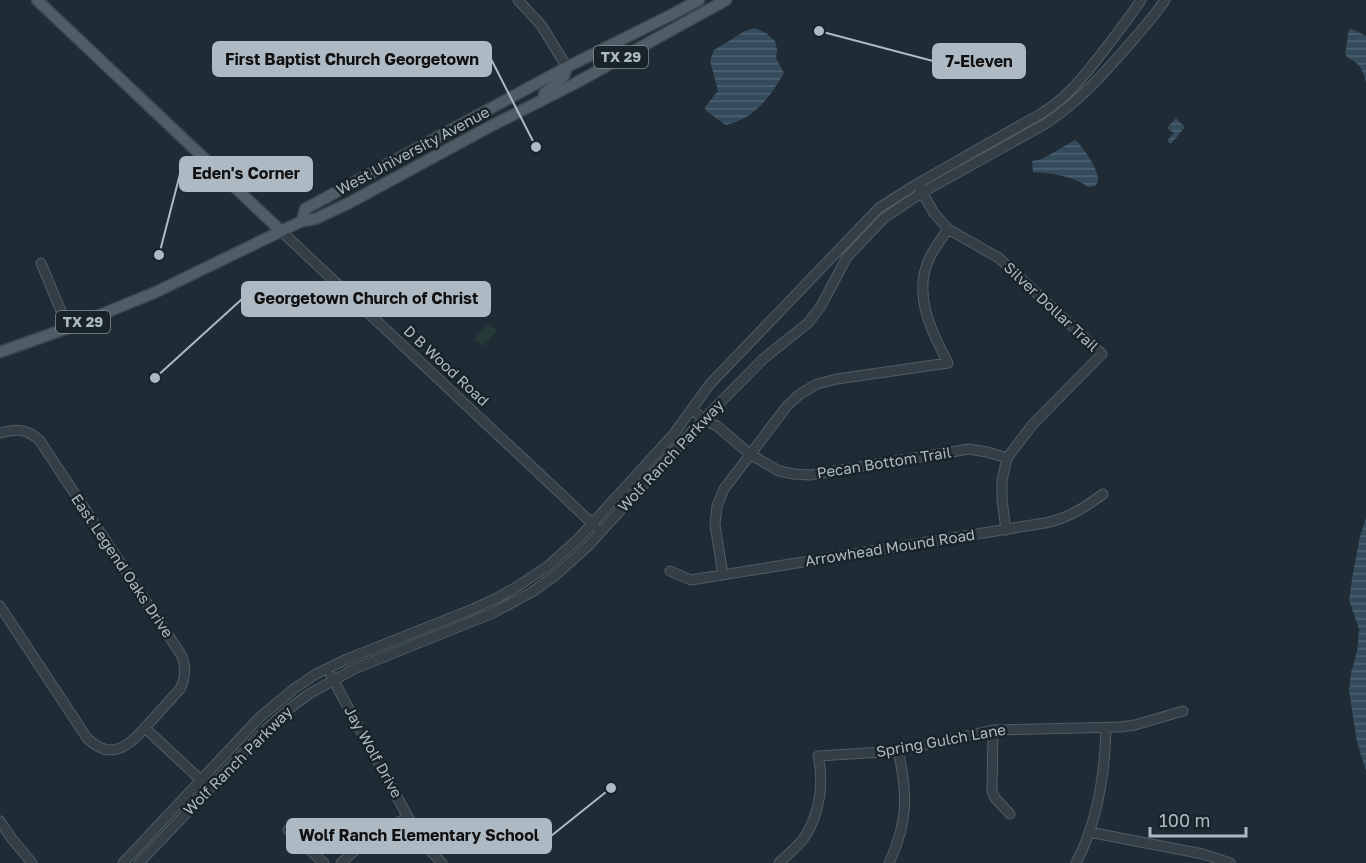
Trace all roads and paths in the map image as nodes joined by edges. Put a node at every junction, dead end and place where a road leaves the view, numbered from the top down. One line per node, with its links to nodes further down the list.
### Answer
1 (37, 0): 16 (main road, D B Wood Road)
2 (518, 0): 10 (street)
3 (699, 0): 7 (main road, West University Avenue / TX 29)
4 (726, 0): 8 (main road, West University Avenue / TX 29)
5 (1141, 0): 9 (street, Wolf Ranch Parkway)
6 (1165, 0): 11 (street, Wolf Ranch Parkway)
7 (651, 25): 8 (main road); 10 (main road, West University Avenue / TX 29)
8 (615, 61): 12 (main road, West University Avenue / TX 29)
9 (1096, 61): 11 (street); 13 (street, Wolf Ranch Parkway)
10 (567, 67): 12 (main road); 14 (main road, West University Avenue / TX 29)
11 (1107, 70): 13 (street, Wolf Ranch Parkway)
12 (530, 106): 14 (main road, West University Avenue / TX 29)
13 (920, 188): 15 (street, Silver Dollar Trail); 20 (street, Wolf Ranch Parkway); 21 (street, Wolf Ranch Parkway)
14 (302, 221): 16 (main road, West University Avenue / TX 29)
15 (948, 229): 23 (street); 24 (street, Silver Dollar Trail)
16 (281, 231): 18 (main road, West University Avenue / TX 29); 26 (street, D B Wood Road)
17 (41, 262): 18 (street)
18 (68, 328): 19 (main road, West University Avenue / TX 29)
19 (0, 352)
20 (692, 409): 21 (street, Pecan Bottom Trail); 26 (street, Wolf Ranch Parkway)
21 (704, 420): 23 (street, Pecan Bottom Trail); 28 (street, Wolf Ranch Parkway)
22 (0, 433): 35 (street, East Legend Oaks Drive)
23 (751, 455): 24 (street, Pecan Bottom Trail); 30 (street)
24 (1007, 458): 27 (street, Silver Dollar Trail)
25 (1103, 494): 27 (street, Arrowhead Mound Road)
26 (592, 524): 28 (street, D B Wood Road); 32 (street, Wolf Ranch Parkway)
27 (1006, 530): 30 (street, Arrowhead Mound Road)
28 (601, 532): 33 (street, Wolf Ranch Parkway)
29 (670, 572): 30 (street, Arrowhead Mound Road)
30 (723, 575)
31 (0, 606): 35 (street, East Legend Oaks Drive)
32 (327, 669): 33 (street, Jay Wolf Drive); 39 (street, Wolf Ranch Parkway)
33 (333, 680): 40 (street, Wolf Ranch Parkway); 42 (street, Jay Wolf Drive)
34 (1183, 711): 36 (street, Spring Gulch Lane)
35 (145, 728): 39 (street)
36 (1106, 728): 37 (street, Spring Gulch Lane); 45 (street)
37 (993, 730): 38 (street, Spring Gulch Lane); 41 (street)
38 (898, 751): 52 (street, Spring Gulch Lane); 53 (street)
39 (200, 780): 40 (street); 47 (street, Wolf Ranch Parkway)
40 (209, 788): 48 (street, Wolf Ranch Parkway)
41 (1010, 814)
42 (408, 817): 50 (street); 51 (street, Jay Wolf Drive)
43 (0, 821): 46 (street)
44 (288, 831): 49 (street)
45 (1089, 832): 54 (street); 55 (street)
46 (32, 863)
47 (123, 863)
48 (139, 863)
49 (324, 863)
50 (341, 863)
51 (442, 863)
52 (779, 863)
53 (889, 863)
54 (1076, 863)
55 (1230, 863)

